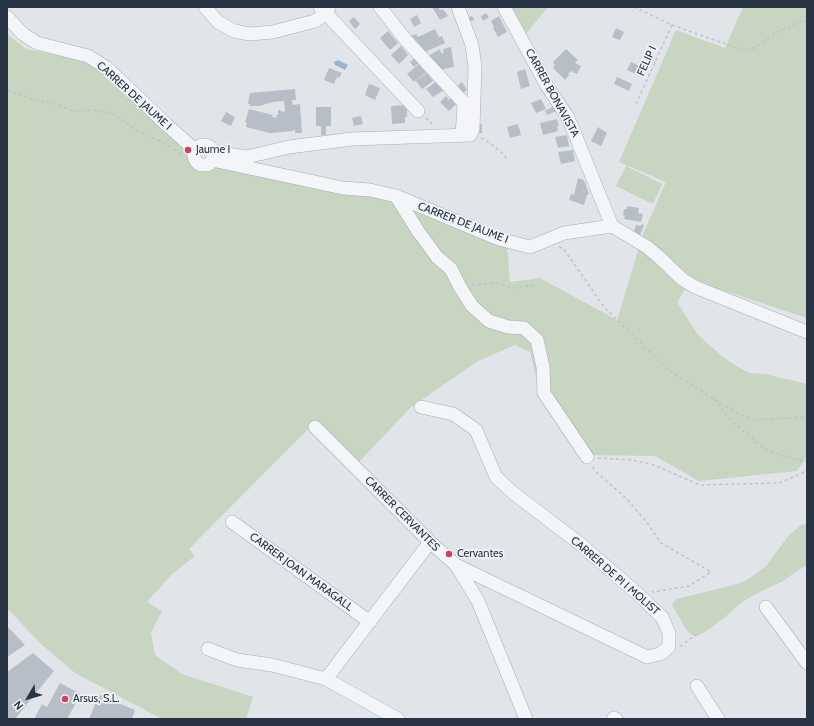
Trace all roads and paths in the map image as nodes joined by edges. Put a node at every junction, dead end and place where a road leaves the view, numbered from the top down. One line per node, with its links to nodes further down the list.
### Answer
1 (205, 7): 6 (street)
2 (380, 7): 13 (street)
3 (458, 7): 13 (street)
4 (504, 7): 19 (street, CARRER BONAVISTA)
5 (634, 7): 9 (path)
6 (324, 9): 12 (street)
7 (7, 18): 15 (street, CARRER DE JAUME I)
8 (807, 21): 9 (path)
9 (672, 25): 11 (path, FELIP I)
10 (7, 90): 15 (path)
11 (636, 104)
12 (418, 111): 14 (path)
13 (466, 135): 14 (street); 17 (path)
14 (443, 136): 16 (street)
15 (195, 154): 16 (street, CARRER DE JAUME I)
16 (212, 156): 18 (street, CARRER DE JAUME I)
17 (509, 161)
18 (396, 196): 19 (street, CARRER DE JAUME I); 22 (street)
19 (612, 226): 23 (street)
20 (556, 247): 24 (path)
21 (537, 285): 22 (path)
22 (460, 287): 28 (street)
23 (807, 332)
24 (713, 398): 26 (path); 29 (path)
25 (421, 407): 35 (street, CARRER DE PI I MOLIST)
26 (807, 417)
27 (315, 427): 32 (street, CARRER CERVANTES)
28 (587, 457): 30 (path); 35 (path)
29 (807, 462)
30 (807, 472)
31 (232, 522): 38 (street, CARRER JOAN MARAGALL)
32 (430, 542): 33 (street, CARRER CERVANTES); 38 (street)
33 (456, 565): 34 (street); 36 (street, CARRER CERVANTES)
34 (493, 584): 36 (street); 40 (street)
35 (638, 594): 40 (street, CARRER DE PI I MOLIST)
36 (478, 601): 46 (street, CARRER CERVANTES)
37 (766, 607): 42 (street)
38 (370, 622): 43 (street)
39 (699, 632): 40 (path)
40 (669, 647)
41 (208, 649): 43 (street)
42 (807, 663)
43 (326, 679): 45 (street)
44 (697, 686): 49 (street)
45 (398, 719)
46 (526, 719)
47 (613, 719): 48 (street)
48 (616, 719)
49 (718, 719)

